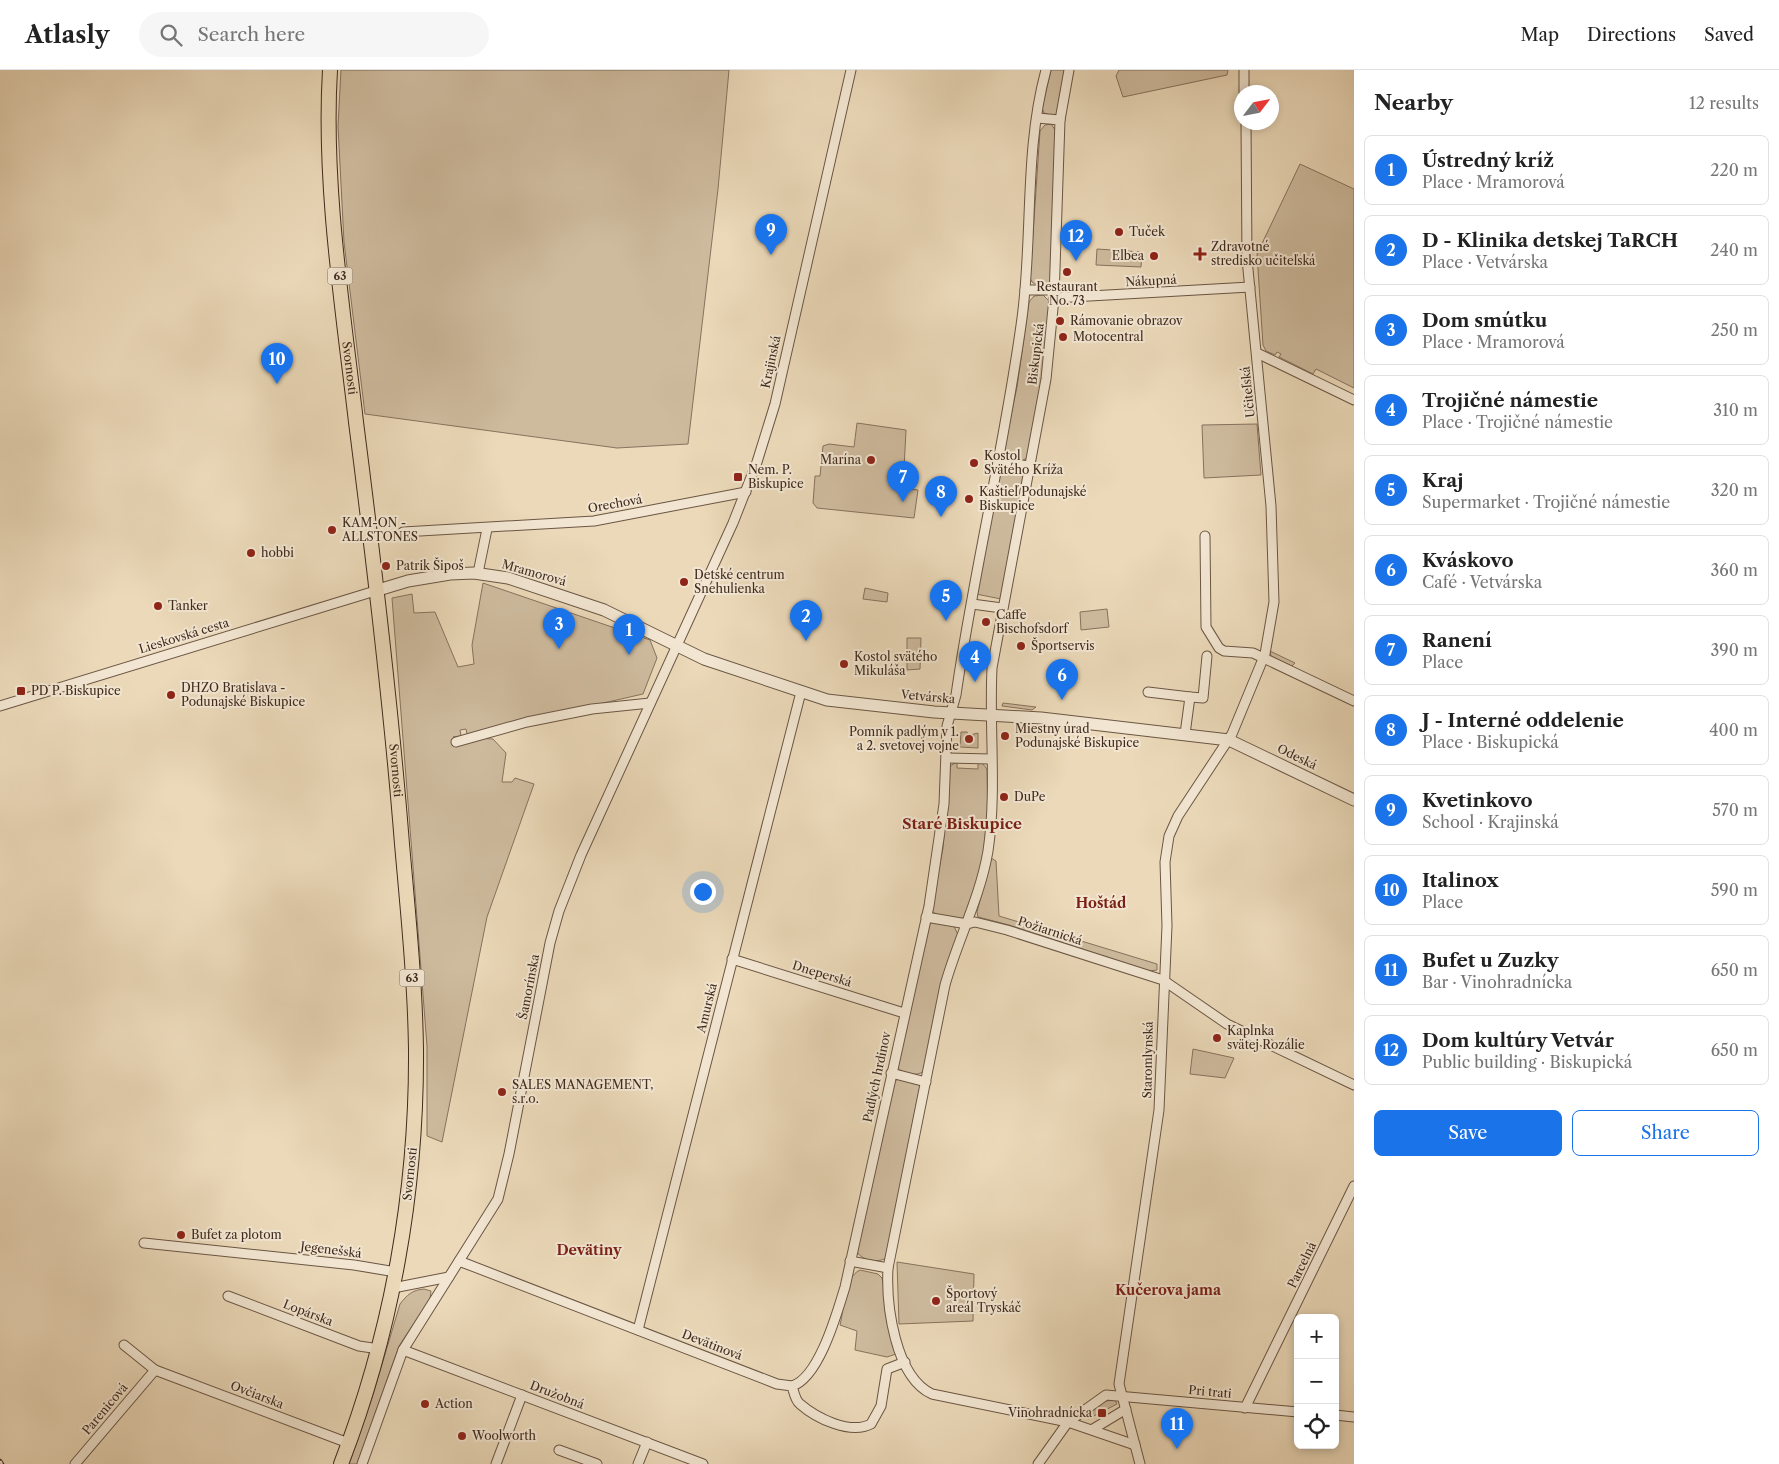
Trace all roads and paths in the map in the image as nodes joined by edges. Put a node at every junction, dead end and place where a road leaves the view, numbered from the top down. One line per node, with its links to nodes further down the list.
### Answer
1 (330, 70): 22 (main road, Svornosti / 63)
2 (851, 70): 17 (street, Krajinská)
3 (1046, 70): 7 (street, Biskupická)
4 (1069, 70): 8 (street, Biskupická)
5 (1244, 70): 6 (street)
6 (1244, 85)
7 (1037, 118): 8 (street); 11 (street, Biskupická)
8 (1060, 120): 12 (street, Biskupická)
9 (1246, 130): 10 (street, Učiteľská)
10 (1250, 288): 12 (street, Nákupná); 13 (street, Učiteľská)
11 (1025, 290): 12 (street, Nákupná); 15 (street, Biskupická)
12 (1054, 294): 16 (street, Biskupická)
13 (1257, 353): 14 (street); 27 (street, Učiteľská)
14 (1354, 400)
15 (998, 462): 16 (street); 23 (street, Biskupická)
16 (1029, 466): 24 (street, Biskupická)
17 (746, 492): 18 (street, Orechová); 25 (street, Krajinská)
18 (487, 529): 19 (street, Orechová); 21 (street)
19 (403, 532)
20 (1205, 536): 27 (street)
21 (478, 573): 22 (street, Mramorová); 25 (street, Mramorová)
22 (375, 591): 33 (street, Lieskovská cesta); 55 (main road, Svornosti / 63)
23 (972, 604): 24 (street); 34 (street, Biskupická)
24 (1002, 608): 35 (street, Biskupická)
25 (677, 647): 28 (street, Vetvárska); 32 (street, Šamorínska)
26 (1207, 656): 30 (street)
27 (1264, 657): 31 (street); 37 (street, Učiteľská)
28 (801, 692): 34 (street, Vetvárska); 44 (street, Amurská)
29 (1148, 692): 30 (street)
30 (1190, 698): 36 (street)
31 (1354, 701)
32 (650, 703): 38 (street); 52 (street, Šamorínska)
33 (0, 706)
34 (950, 712): 35 (street, Vetvárska); 39 (street, Padlých hrdinov)
35 (990, 715): 36 (street, Vetvárska); 40 (street, Biskupická)
36 (1185, 734): 37 (street, Vetvárska)
37 (1229, 740): 41 (street, Odeská); 45 (street, Staromlynská)
38 (456, 742)
39 (947, 758): 40 (street); 42 (street, Padlých hrdinov)
40 (992, 759): 43 (street)
41 (1354, 800)
42 (926, 917): 43 (street, Požiarnická); 46 (street, Padlých hrdinov)
43 (967, 924): 45 (street, Požiarnická); 48 (street)
44 (732, 959): 46 (street, Dneperská); 59 (street, Amurská)
45 (1163, 980): 49 (street, Požiarnická); 67 (street, Staromlynská)
46 (904, 1013): 47 (street, Padlých hrdinov)
47 (891, 1073): 48 (street); 53 (street, Padlých hrdinov)
48 (926, 1082): 54 (street)
49 (1354, 1086)
50 (1354, 1186): 68 (street, Parcelná)
51 (144, 1243): 55 (street, Jegenešská)
52 (459, 1261): 56 (street, Šamorínska); 59 (street, Devätinová)
53 (850, 1262): 54 (street); 65 (street, Padlých hrdinov)
54 (888, 1268): 63 (street)
55 (396, 1272): 57 (main road, Svornosti / 63)
56 (448, 1278): 57 (street); 62 (street, Šamorínska)
57 (392, 1288): 61 (main road, Svornosti / 63)
58 (228, 1296): 61 (street, Lopárska)
59 (638, 1330): 65 (street, Devätinová)
60 (124, 1344): 64 (street, Ovčiarska)
61 (379, 1349): 77 (main road, Svornosti / 63)
62 (403, 1350): 66 (street, Družobná); 81 (street, Šamorínska)
63 (905, 1362): 65 (street); 73 (street)
64 (155, 1370): 77 (street, Ovčiarska); 79 (street, Parenicová)
65 (792, 1386)
66 (522, 1395): 75 (street, Družobná); 82 (street)
67 (1121, 1395): 68 (street, Pri trati); 69 (street); 73 (street)
68 (1245, 1408): 70 (street, Pri trati)
69 (1126, 1409): 74 (street); 76 (street)
70 (1294, 1412)
71 (1339, 1415): 72 (street)
72 (1354, 1417)
73 (1068, 1422): 74 (street); 86 (street)
74 (1093, 1429): 76 (street)
75 (647, 1442): 84 (street); 85 (street, Družobná)
76 (1135, 1445): 87 (street)
77 (348, 1447): 80 (main road, Svornosti / 63)
78 (559, 1450): 83 (street)
79 (74, 1464)
80 (341, 1464)
81 (362, 1464)
82 (496, 1464)
83 (597, 1464)
84 (638, 1464)
85 (703, 1464)
86 (1038, 1464)
87 (1140, 1464)

